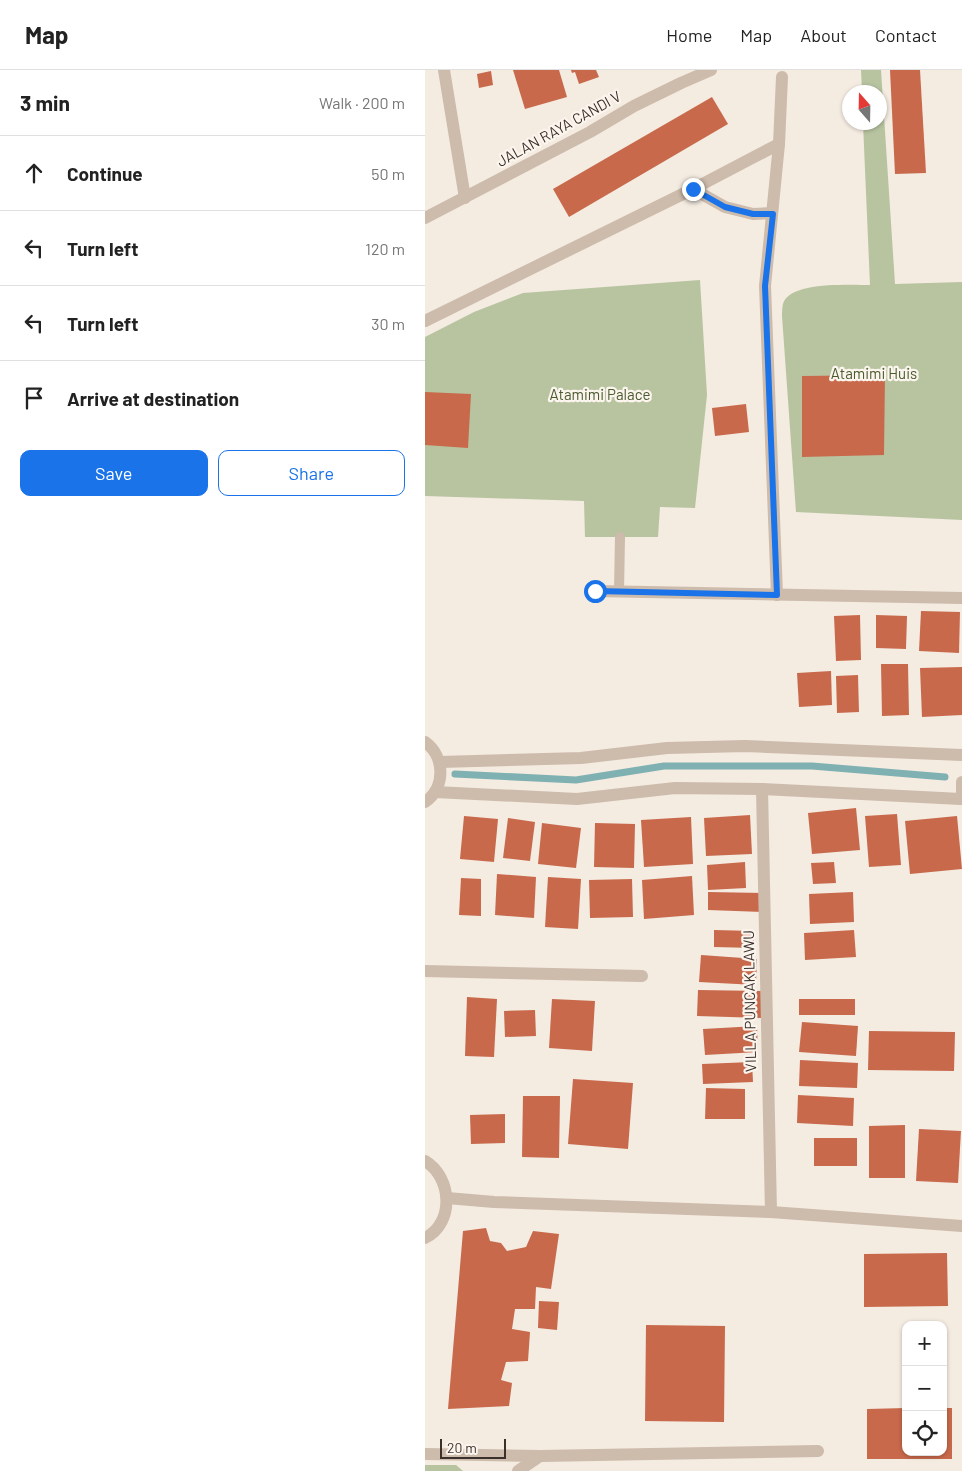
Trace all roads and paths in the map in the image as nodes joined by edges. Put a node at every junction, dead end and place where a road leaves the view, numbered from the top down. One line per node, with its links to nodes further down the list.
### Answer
1 (444, 70): 6 (street)
2 (711, 70): 6 (street, JALAN RAYA CANDI V)
3 (781, 77): 4 (street)
4 (779, 144): 5 (street); 7 (street)
5 (693, 189): 7 (street); 9 (street)
6 (465, 198): 8 (street, JALAN RAYA CANDI V)
7 (773, 214): 13 (street)
8 (425, 218)
9 (425, 321)
10 (620, 537): 12 (lane)
11 (595, 591): 12 (street)
12 (619, 591): 13 (street)
13 (777, 595): 14 (street)
14 (962, 598)
15 (425, 742): 17 (street)
16 (962, 755): 17 (street)
17 (440, 762): 20 (street)
18 (962, 782): 21 (street)
19 (762, 789): 20 (street); 21 (street); 27 (street, VILLA PUNCAK LAWU)
20 (435, 792): 22 (street)
21 (962, 799)
22 (425, 802)
23 (425, 971): 24 (street)
24 (642, 976)
25 (425, 1161): 26 (street)
26 (447, 1198): 27 (street); 29 (street)
27 (771, 1212): 28 (street)
28 (962, 1226)
29 (425, 1238)
30 (818, 1451): 32 (street)
31 (425, 1454): 32 (street)
32 (540, 1456): 33 (street)
33 (518, 1471)

